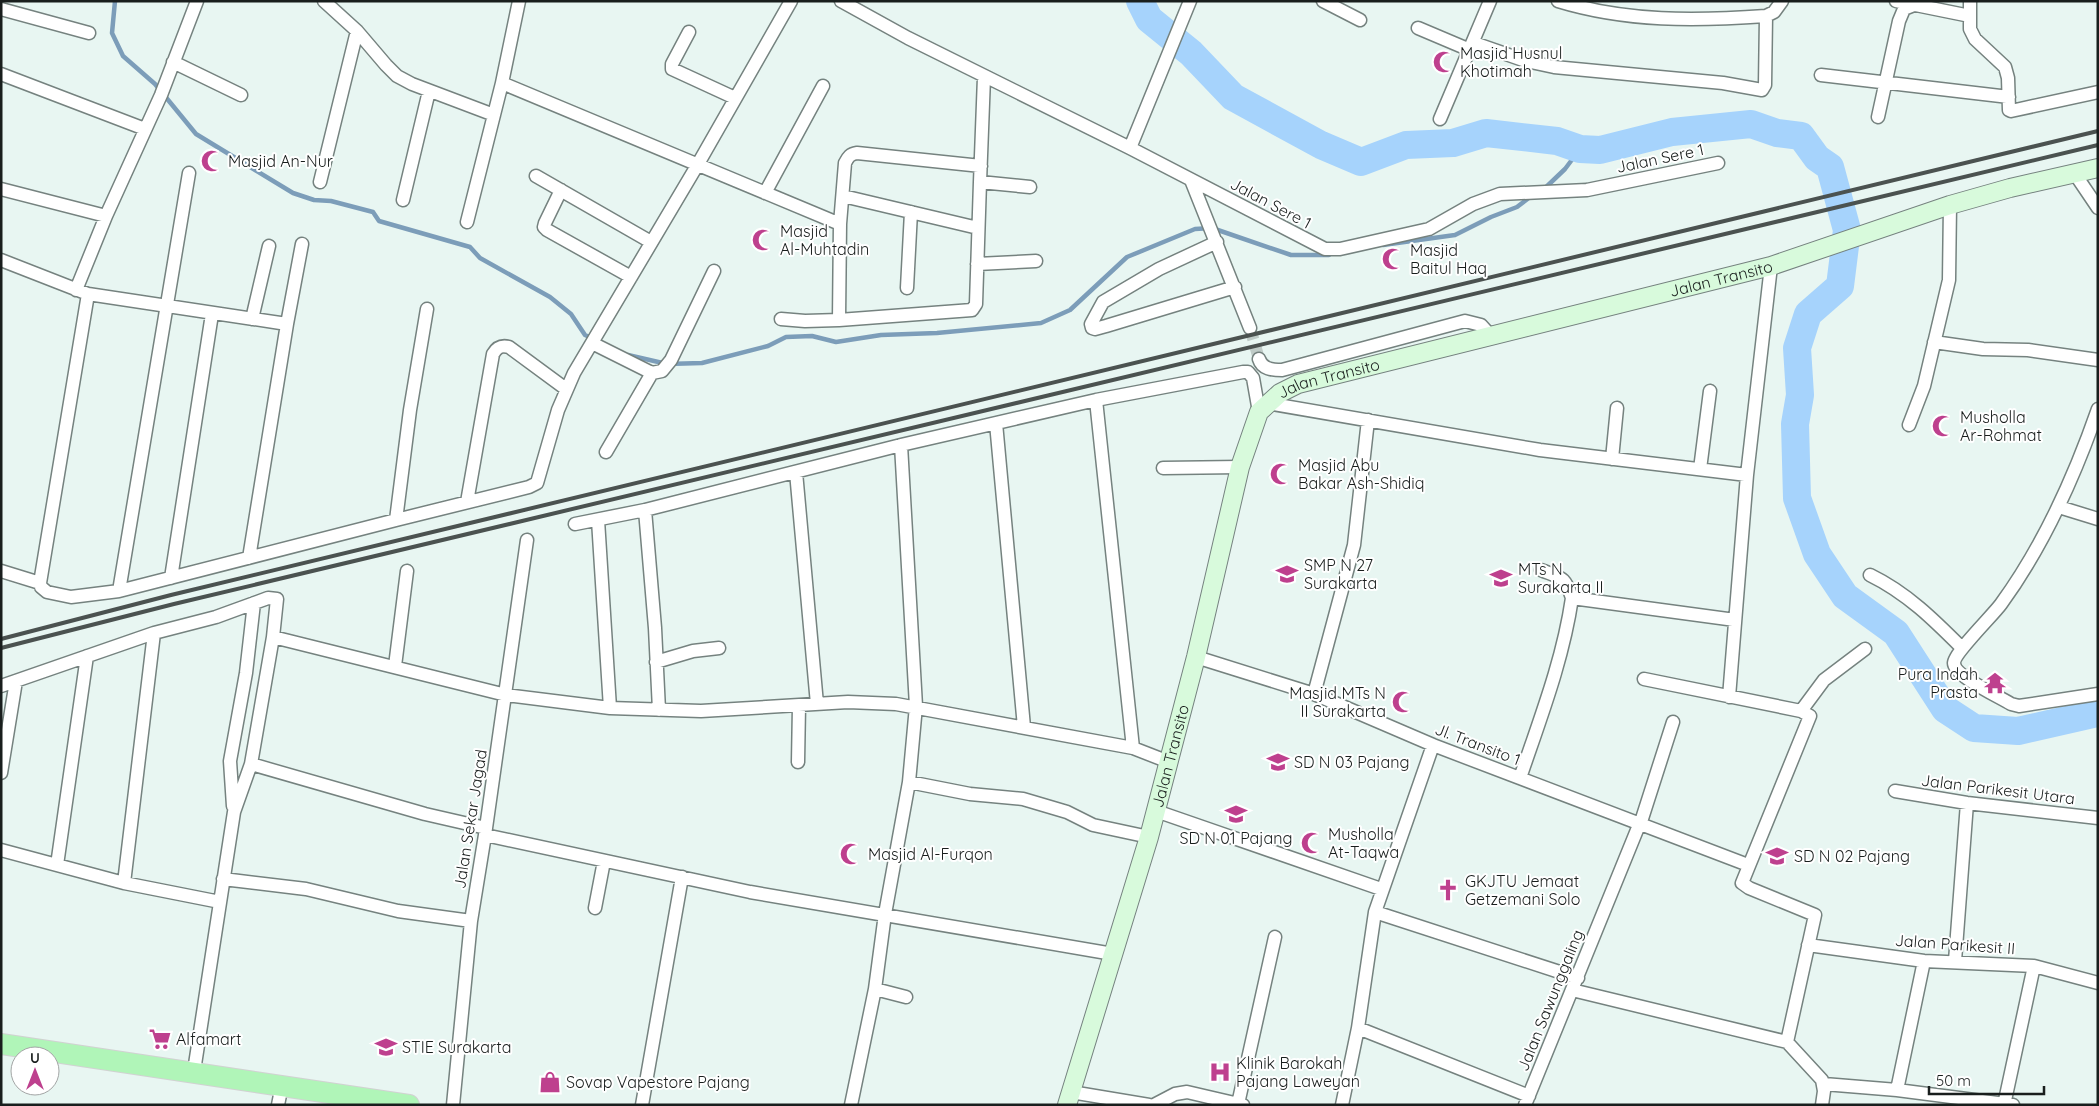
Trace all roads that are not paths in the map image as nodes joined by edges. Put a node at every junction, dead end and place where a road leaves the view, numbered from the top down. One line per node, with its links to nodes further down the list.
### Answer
1 (197, 1): 24 (street)
2 (324, 1): 20 (street)
3 (519, 1): 28 (street)
4 (791, 1): 35 (street)
5 (841, 1): 27 (street, Jalan Sere 1)
6 (1190, 1): 40 (street)
7 (1323, 1): 18 (street)
8 (1490, 1): 23 (street)
9 (1558, 1): 14 (street)
10 (1782, 1): 16 (street)
11 (1896, 1): 13 (street)
12 (1970, 1): 17 (street)
13 (1914, 3): 17 (street); 29 (street)
14 (1592, 6): 16 (street)
15 (1, 9): 22 (street)
16 (1766, 16): 23 (street)
17 (1970, 16): 34 (street)
18 (1360, 20)
19 (1418, 28): 23 (street)
20 (357, 31): 31 (street); 49 (street)
21 (689, 32): 35 (street)
22 (89, 33)
23 (1472, 47): 38 (street)
24 (173, 62): 33 (street); 39 (street)
25 (1, 74): 39 (street)
26 (1821, 75): 29 (street)
27 (984, 76): 40 (street, Jalan Sere 1); 43 (street)
28 (502, 83): 36 (street); 42 (street)
29 (1884, 83): 34 (street); 37 (street)
30 (823, 86): 54 (street)
31 (429, 91): 36 (street); 56 (street)
32 (2098, 92): 34 (street)
33 (241, 95)
34 (2009, 97)
35 (735, 98): 42 (street)
36 (494, 115): 61 (street)
37 (1878, 117)
38 (1440, 119)
39 (145, 129): 60 (street)
40 (1130, 148): 48 (street, Jalan Sere 1)
41 (1718, 162): 48 (street, Jalan Sere 1)
42 (698, 164): 54 (street); 64 (street)
43 (981, 166): 50 (street); 55 (street)
44 (2098, 168): 46 (main road, Jalan Transito)
45 (188, 173): 77 (street)
46 (2075, 174): 57 (main road, Jalan Transito); 58 (street)
47 (536, 176): 53 (street)
48 (1191, 180): 65 (street)
49 (320, 182)
50 (980, 182): 51 (street); 63 (street)
51 (1030, 187)
52 (1, 189): 60 (street)
53 (561, 190): 64 (street); 73 (street)
54 (765, 193): 62 (street)
55 (843, 196): 59 (street); 62 (street)
56 (403, 200)
57 (1950, 205): 71 (main road, Jalan Transito); 87 (street)
58 (2098, 208)
59 (911, 212): 63 (street); 75 (street)
60 (106, 216): 76 (street)
61 (467, 222)
62 (840, 224): 82 (street)
63 (978, 228): 70 (street)
64 (651, 242): 73 (street)
65 (1217, 242): 74 (street); 74 (street)
66 (302, 244): 83 (street)
67 (269, 246): 80 (street)
68 (1, 260): 76 (street)
69 (1036, 261): 70 (street)
70 (976, 264): 82 (street)
71 (1771, 266): 85 (main road, Jalan Transito); 107 (street)
72 (714, 271): 90 (street)
73 (631, 277): 86 (street)
74 (1235, 287): 84 (street)
75 (907, 288)
76 (82, 292): 77 (street); 122 (street)
77 (166, 308): 79 (street); 123 (street)
78 (427, 310): 112 (street)
79 (212, 314): 80 (street); 121 (street)
80 (252, 319): 83 (street)
81 (781, 319): 82 (street)
82 (839, 320)
83 (287, 324): 116 (street)
84 (1250, 328)
85 (1491, 336): 88 (street); 94 (main road, Jalan Transito)
86 (594, 340): 90 (street); 91 (street)
87 (1934, 342): 89 (street); 99 (street)
88 (1259, 359)
89 (2098, 360)
90 (652, 373): 101 (street)
91 (566, 389): 108 (street); 108 (street)
92 (1710, 391): 105 (street)
93 (1096, 400): 94 (street); 98 (street); 152 (street)
94 (1263, 408): 97 (street); 103 (main road, Jalan Transito)
95 (1617, 408): 102 (street)
96 (2098, 410): 109 (street)
97 (1368, 420): 102 (street); 139 (street)
98 (996, 423): 100 (street); 150 (street)
99 (1909, 425)
100 (901, 445): 106 (street); 145 (street)
101 (606, 452)
102 (1612, 459): 105 (street)
103 (1240, 467): 104 (street); 133 (main road, Jalan Transito)
104 (1163, 468)
105 (1700, 469): 107 (street)
106 (796, 472): 110 (street); 143 (street)
107 (1747, 476): 126 (street)
108 (467, 502): 112 (street)
109 (2059, 507): 111 (street); 130 (street)
110 (645, 510): 113 (street); 134 (street)
111 (2098, 519)
112 (396, 520): 116 (street)
113 (598, 520): 114 (street); 146 (street)
114 (575, 524)
115 (527, 540): 141 (street, Jalan Sekar Jagad)
116 (249, 558): 121 (street)
117 (1541, 570): 124 (street)
118 (1, 571): 122 (street)
119 (407, 571): 135 (street)
120 (1870, 575): 130 (street)
121 (171, 578): 123 (street)
122 (40, 582): 123 (street)
123 (119, 591)
124 (1572, 598): 126 (street); 157 (street)
125 (254, 603): 127 (street); 128 (street); 162 (street)
126 (1735, 620): 142 (street)
127 (154, 633): 132 (street); 173 (street)
128 (273, 637): 135 (street); 155 (street)
129 (719, 648): 134 (street)
130 (1962, 648): 140 (street)
131 (1865, 649): 148 (street)
132 (88, 656): 137 (street); 169 (street)
133 (1196, 657): 139 (street, Jl. Transito 1); 154 (main road, Jalan Transito)
134 (656, 662): 147 (street)
135 (395, 666): 141 (street)
136 (1644, 679): 142 (street)
137 (16, 681): 138 (street); 156 (street)
138 (1, 686)
139 (1314, 694): 151 (street, Jl. Transito 1)
140 (2098, 694)
141 (506, 695): 146 (street); 165 (street, Jalan Sekar Jagad)
142 (1729, 697): 148 (street)
143 (816, 704): 144 (street); 145 (street)
144 (799, 706): 147 (street); 153 (street)
145 (916, 706): 150 (street); 158 (street)
146 (610, 708): 147 (street)
147 (658, 710)
148 (1801, 711): 170 (street)
149 (1673, 722): 164 (street, Jalan Sawunggaling)
150 (1024, 727): 152 (street)
151 (1433, 745): 157 (street, Jl. Transito 1); 174 (street)
152 (1133, 748): 154 (street)
153 (798, 762)
154 (1169, 762): 161 (main road, Jalan Transito)
155 (251, 764): 162 (street); 165 (street)
156 (1, 773)
157 (1520, 778): 164 (street, Jl. Transito 1)
158 (909, 782): 166 (street); 178 (street)
159 (1895, 791): 160 (street, Jalan Parikesit Utara)
160 (1967, 803): 163 (street, Jalan Parikesit Utara); 184 (street)
161 (1156, 811): 166 (main road, Jalan Transito); 174 (street)
162 (234, 812): 172 (street)
163 (2098, 818)
164 (1640, 825): 170 (street, Jl. Transito 1); 186 (street, Jalan Sawunggaling)
165 (486, 832): 168 (street); 179 (street, Jalan Sekar Jagad)
166 (1149, 837): 182 (main road, Jalan Transito)
167 (1, 850): 169 (street)
168 (604, 861): 171 (street); 176 (street)
169 (57, 865): 173 (street)
170 (1748, 866): 181 (street)
171 (682, 877): 178 (street); 206 (street)
172 (224, 879): 175 (street); 179 (street)
173 (124, 883): 175 (street)
174 (1382, 889): 177 (street)
175 (220, 902): 194 (street)
176 (595, 908)
177 (1375, 912): 186 (street); 191 (street)
178 (885, 914): 182 (street); 188 (street)
179 (471, 921): 205 (street, Jalan Sekar Jagad)
180 (1275, 937): 201 (street)
181 (1808, 945): 183 (street, Jalan Parikesit II); 192 (street)
182 (1113, 954): 198 (main road, Jalan Transito)
183 (1924, 961): 184 (street, Jalan Parikesit II); 197 (street)
184 (1955, 961): 185 (street, Jalan Parikesit II)
185 (2034, 966): 187 (street, Jalan Parikesit II); 202 (street)
186 (1578, 978): 189 (street, Jalan Sawunggaling)
187 (2098, 983)
188 (875, 989): 190 (street); 207 (street)
189 (1572, 990): 192 (street); 199 (street, Jalan Sawunggaling)
190 (906, 997)
191 (1358, 1028): 199 (street); 210 (street)
192 (1787, 1042): 195 (street)
193 (1, 1044): 194 (main road)
194 (194, 1071): 196 (main road)
195 (1824, 1084): 197 (street); 211 (street)
196 (282, 1085): 203 (street); 204 (main road)
197 (1897, 1090): 200 (street)
198 (1069, 1098): 208 (street)
199 (1527, 1100)
200 (1948, 1100): 202 (street)
201 (1240, 1104): 209 (street)
202 (2007, 1104)
203 (278, 1105)
204 (409, 1105)
205 (453, 1105)
206 (642, 1105)
207 (851, 1105)
208 (1149, 1105)
209 (1154, 1105)
210 (1342, 1105)
211 (1822, 1105)

